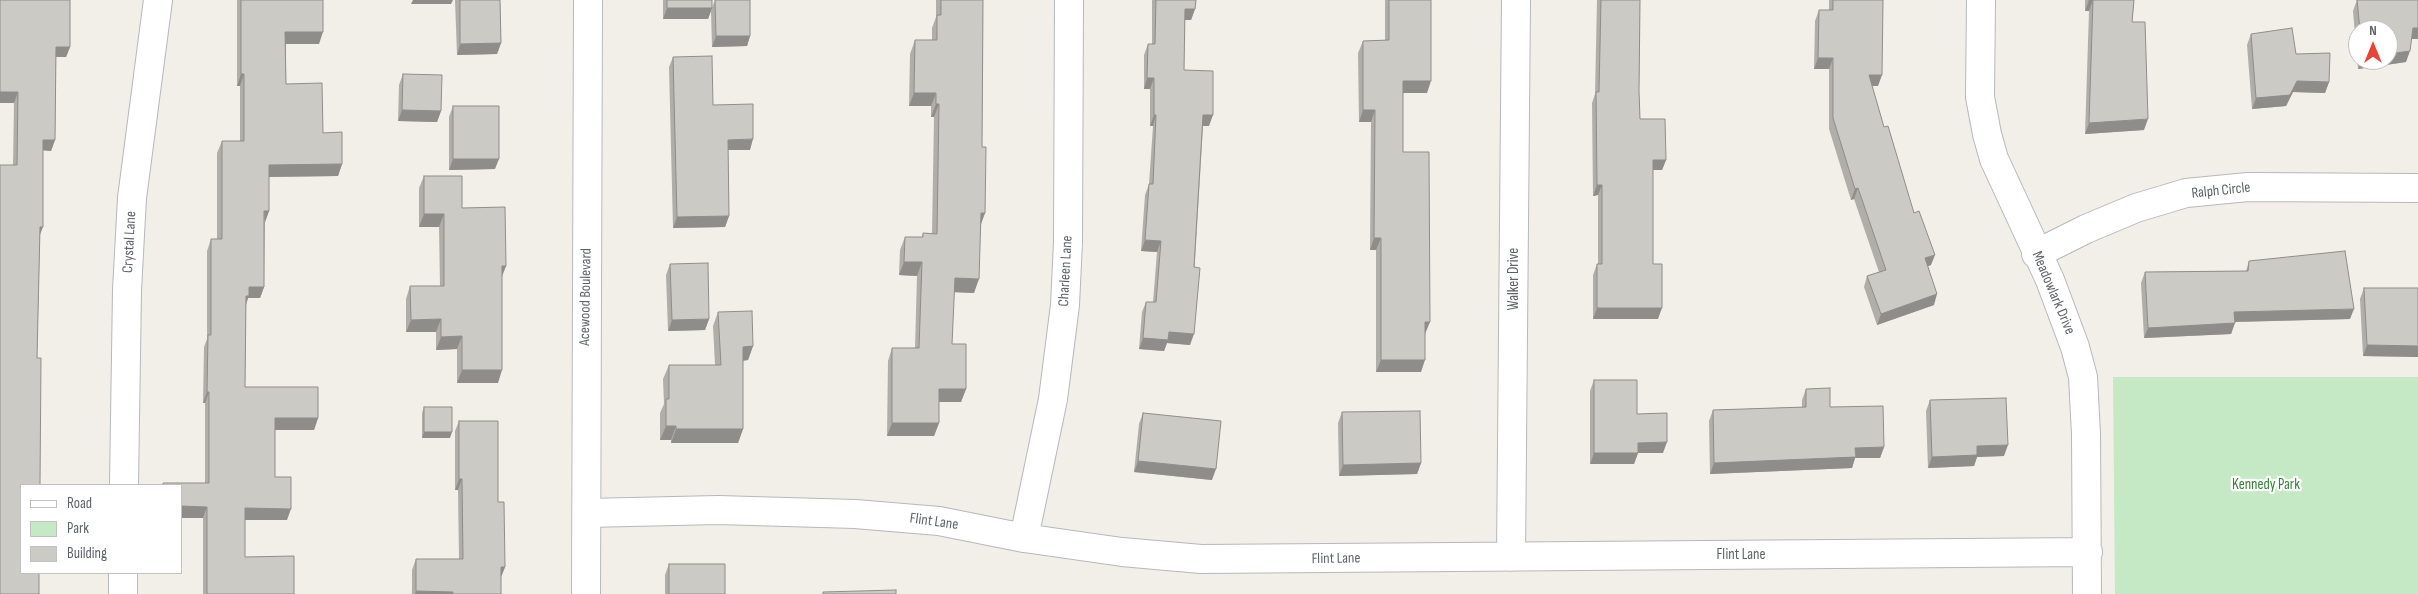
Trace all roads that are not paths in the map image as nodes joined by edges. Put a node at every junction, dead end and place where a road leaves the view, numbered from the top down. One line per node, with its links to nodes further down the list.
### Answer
1 (158, 0): 8 (street, Crystal Lane)
2 (588, 0): 9 (street, Acewood Boulevard)
3 (1068, 0): 10 (street, Charleen Lane)
4 (1516, 0): 12 (street, Walker Drive)
5 (1981, 0): 7 (street, Meadowlark Drive)
6 (2418, 188): 7 (street, Ralph Circle)
7 (2036, 254): 11 (street, Meadowlark Drive)
8 (124, 484)
9 (588, 513): 10 (street, Flint Lane); 15 (street, Acewood Boulevard)
10 (1024, 538): 12 (street, Flint Lane)
11 (2088, 552): 12 (street, Flint Lane); 16 (street, Meadowlark Drive)
12 (1511, 557)
13 (123, 574): 14 (street)
14 (123, 594)
15 (586, 594)
16 (2087, 594)

